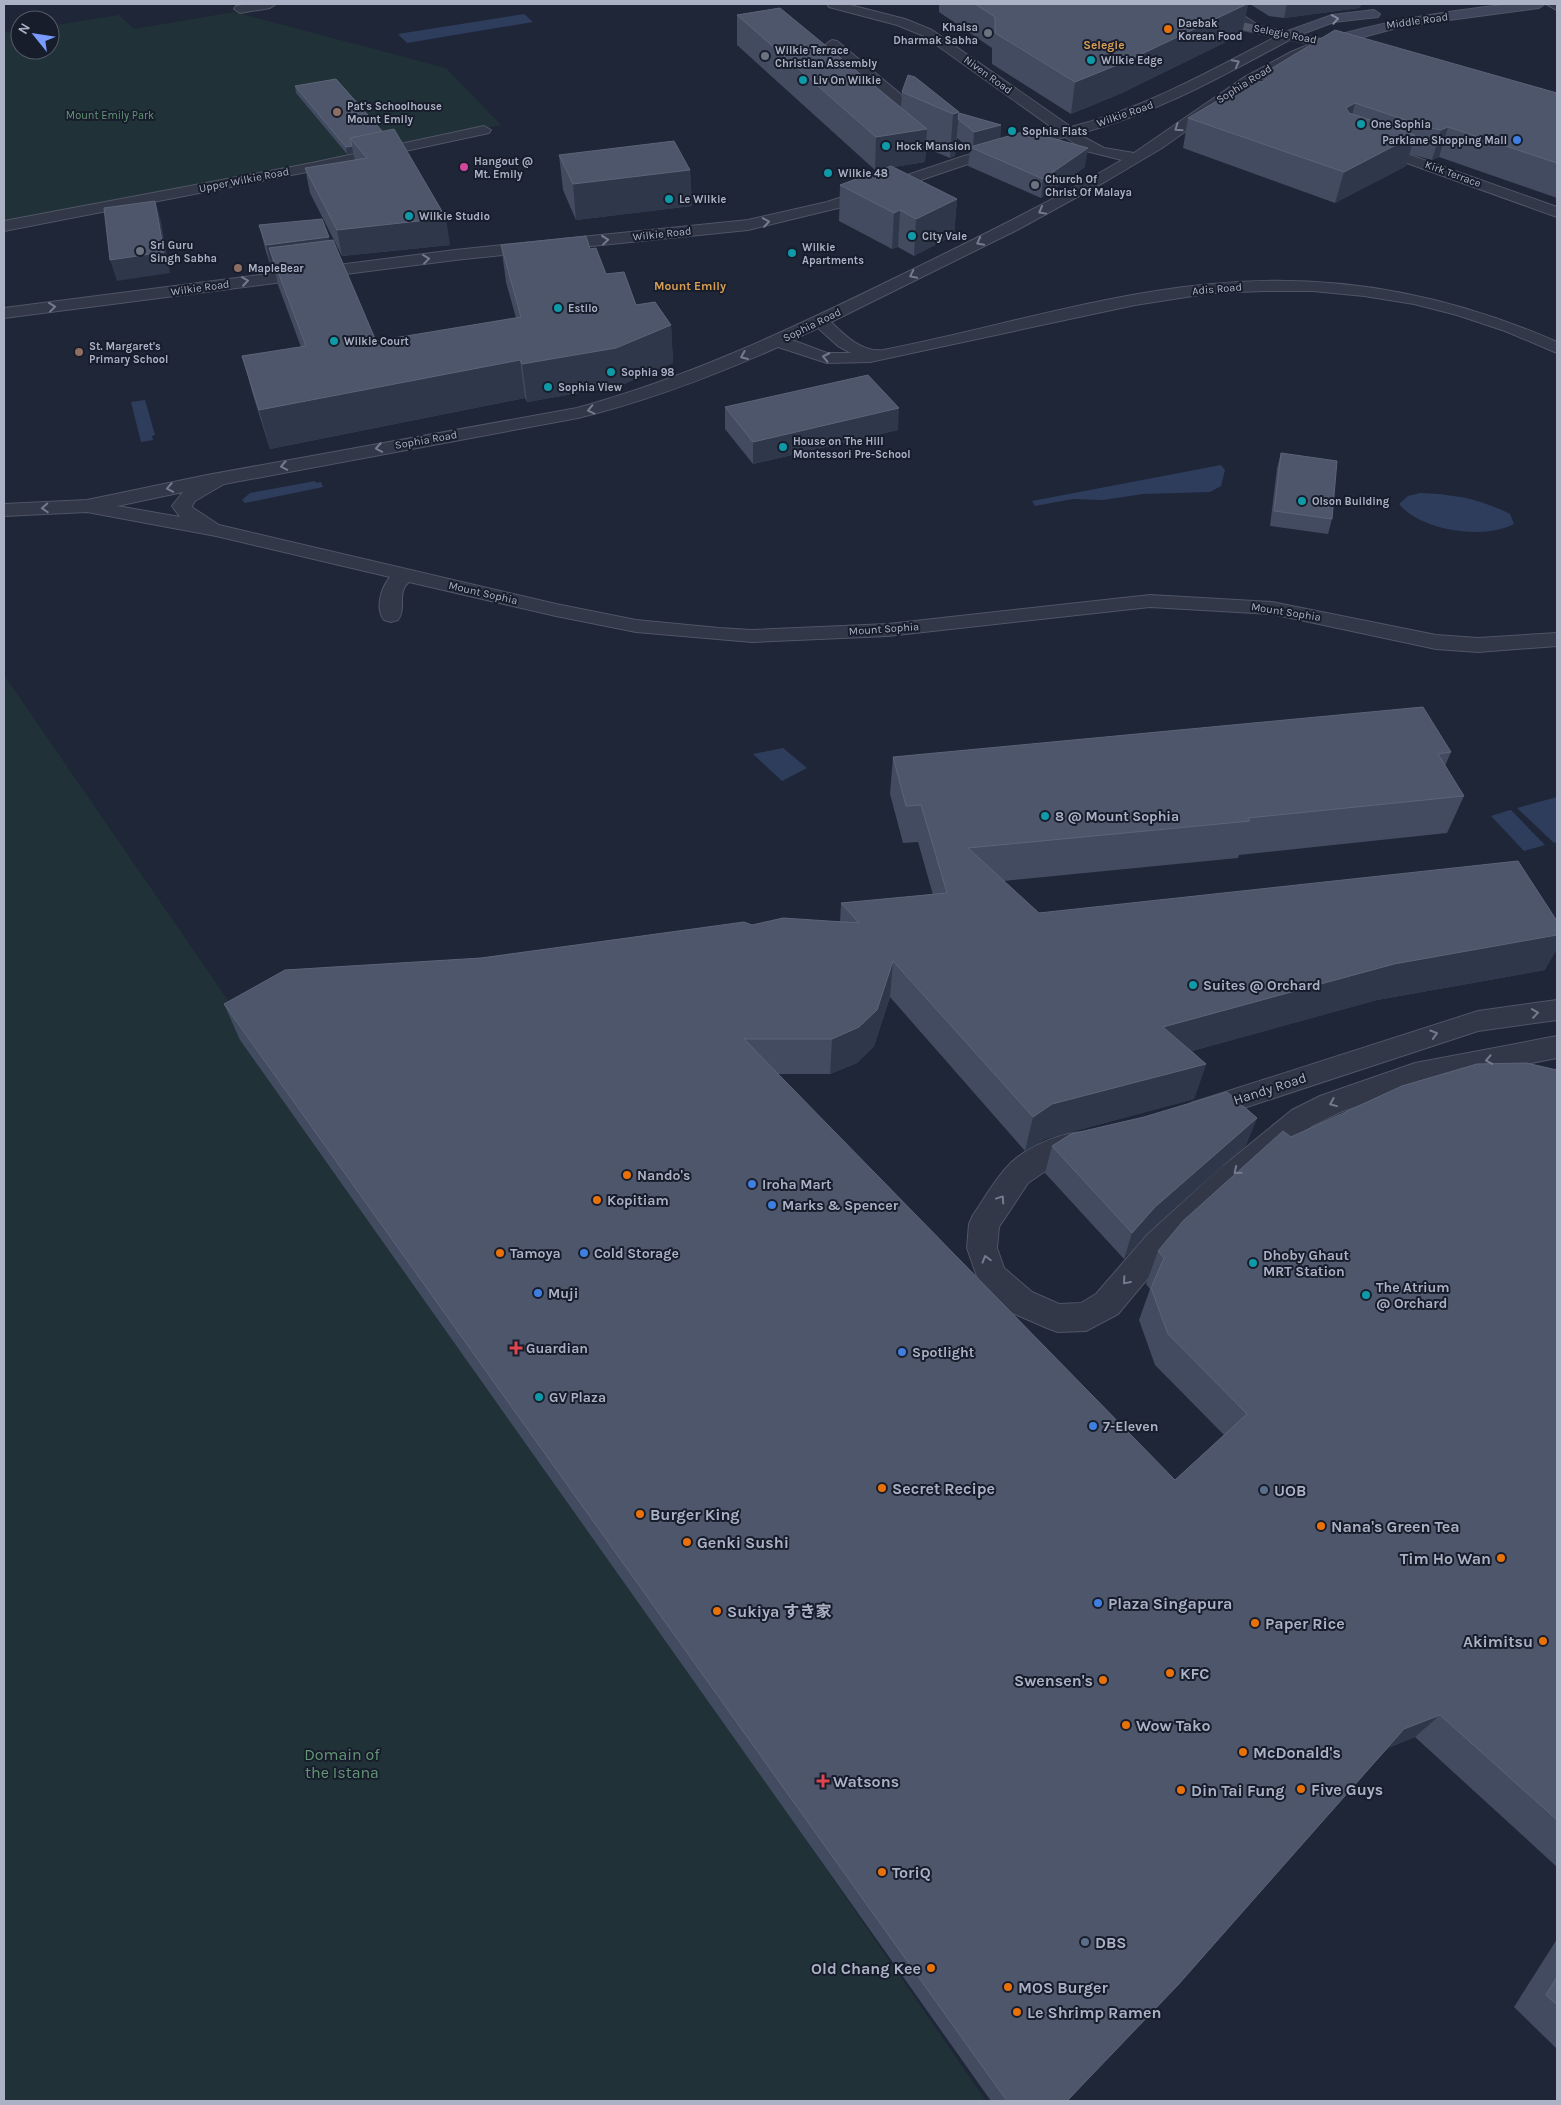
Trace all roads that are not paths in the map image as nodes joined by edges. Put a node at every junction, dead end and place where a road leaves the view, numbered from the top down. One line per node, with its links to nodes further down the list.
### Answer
1 (270, 4): 8 (street)
2 (833, 4): 18 (street, Niven Road)
3 (1218, 4): 10 (street)
4 (1449, 4): 11 (main road, Middle Road, one-way to 4)
5 (1539, 4): 12 (main road, Middle Road)
6 (1552, 4): 7 (street)
7 (1557, 6)
8 (240, 9)
9 (1194, 17): 10 (main road, Selegie Road)
10 (1258, 29): 11 (main road, Selegie Road)
11 (1289, 35): 12 (main road, Selegie Road); 18 (street, Wilkie Road, one-way to 11)
12 (1326, 43): 14 (main road, Selegie Road); 15 (street, Sophia Road)
13 (832, 44): 19 (street)
14 (1363, 51)
15 (1222, 96): 16 (street); 23 (street, Sophia Road, one-way to 23)
16 (1243, 103)
17 (484, 130): 27 (street, Upper Wilkie Road)
18 (1068, 132): 21 (street, Wilkie Road); 23 (street, Niven Road)
19 (943, 136)
20 (1357, 141): 26 (street, Kirk Terrace)
21 (1025, 142): 24 (street, Wilkie Road); 25 (street)
22 (955, 146): 24 (street)
23 (1136, 158): 25 (street, Sophia Road)
24 (970, 159): 28 (street, Wilkie Road, one-way to 24)
25 (1108, 175): 29 (street, Sophia Road, one-way to 29)
26 (1557, 212)
27 (4, 226)
28 (4, 313)
29 (820, 321): 30 (street, Sophia Road); 32 (street, Adis Road)
30 (779, 341): 32 (street, Adis Road, one-way to 30); 33 (street, Sophia Road, one-way to 33)
31 (1557, 348): 32 (street, Adis Road)
32 (874, 355)
33 (247, 473): 34 (street, Mount Sophia)
34 (218, 479): 35 (street, one-way to 35); 37 (street, Mount Sophia)
35 (87, 506): 36 (street, one-way to 36); 37 (street, Mount Sophia)
36 (4, 510)
37 (216, 530): 38 (street, Mount Sophia)
38 (407, 574): 39 (street); 40 (street, Mount Sophia)
39 (391, 616)
40 (1557, 640)
41 (1557, 1010): 42 (street, Handy Road, one-way to 41)
42 (1478, 1021): 43 (street); 44 (street, Handy Road, one-way to 42)
43 (1550, 1053): 45 (street, one-way to 45)
44 (1173, 1119)
45 (1108, 1136)

